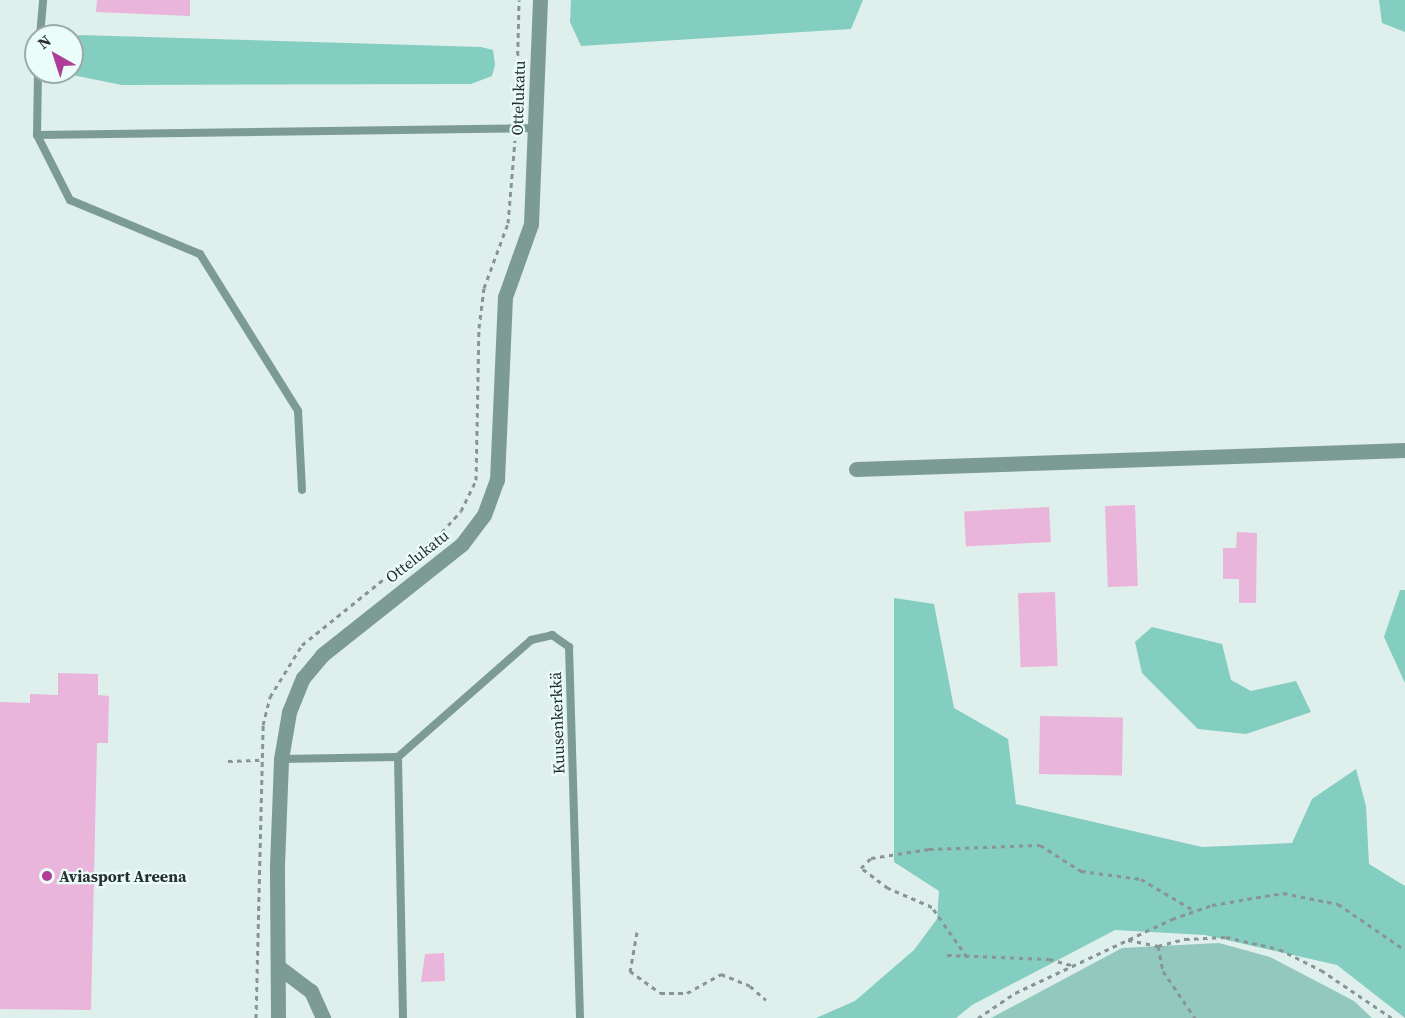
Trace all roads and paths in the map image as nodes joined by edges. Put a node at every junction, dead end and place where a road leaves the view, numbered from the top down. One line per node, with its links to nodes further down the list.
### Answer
1 (43, 0): 4 (lane)
2 (519, 0): 6 (path)
3 (540, 0): 7 (street, Ottelukatu)
4 (41, 24)
5 (38, 84): 8 (lane)
6 (515, 127): 7 (lane); 8 (lane); 14 (path)
7 (535, 128): 13 (street, Ottelukatu)
8 (37, 135): 11 (lane)
9 (1405, 450): 10 (street)
10 (856, 469)
11 (302, 490)
12 (398, 757): 13 (lane); 29 (lane); 30 (lane, Kuusenkerkkä)
13 (281, 759): 14 (path); 24 (street, Ottelukatu)
14 (261, 760): 15 (path); 26 (path)
15 (228, 761)
16 (1195, 911): 18 (path); 20 (path); 22 (path)
17 (637, 932): 25 (path)
18 (1126, 940): 19 (path); 23 (path)
19 (1158, 946): 32 (path); 33 (path)
20 (1405, 950)
21 (947, 955): 22 (path)
22 (967, 957): 23 (path)
23 (1073, 966): 31 (path)
24 (280, 968): 27 (street, Ottelukatu); 28 (street)
25 (766, 1000)
26 (256, 1018)
27 (278, 1018)
28 (323, 1018)
29 (404, 1018)
30 (580, 1018)
31 (978, 1018)
32 (1195, 1018)
33 (1392, 1018)

